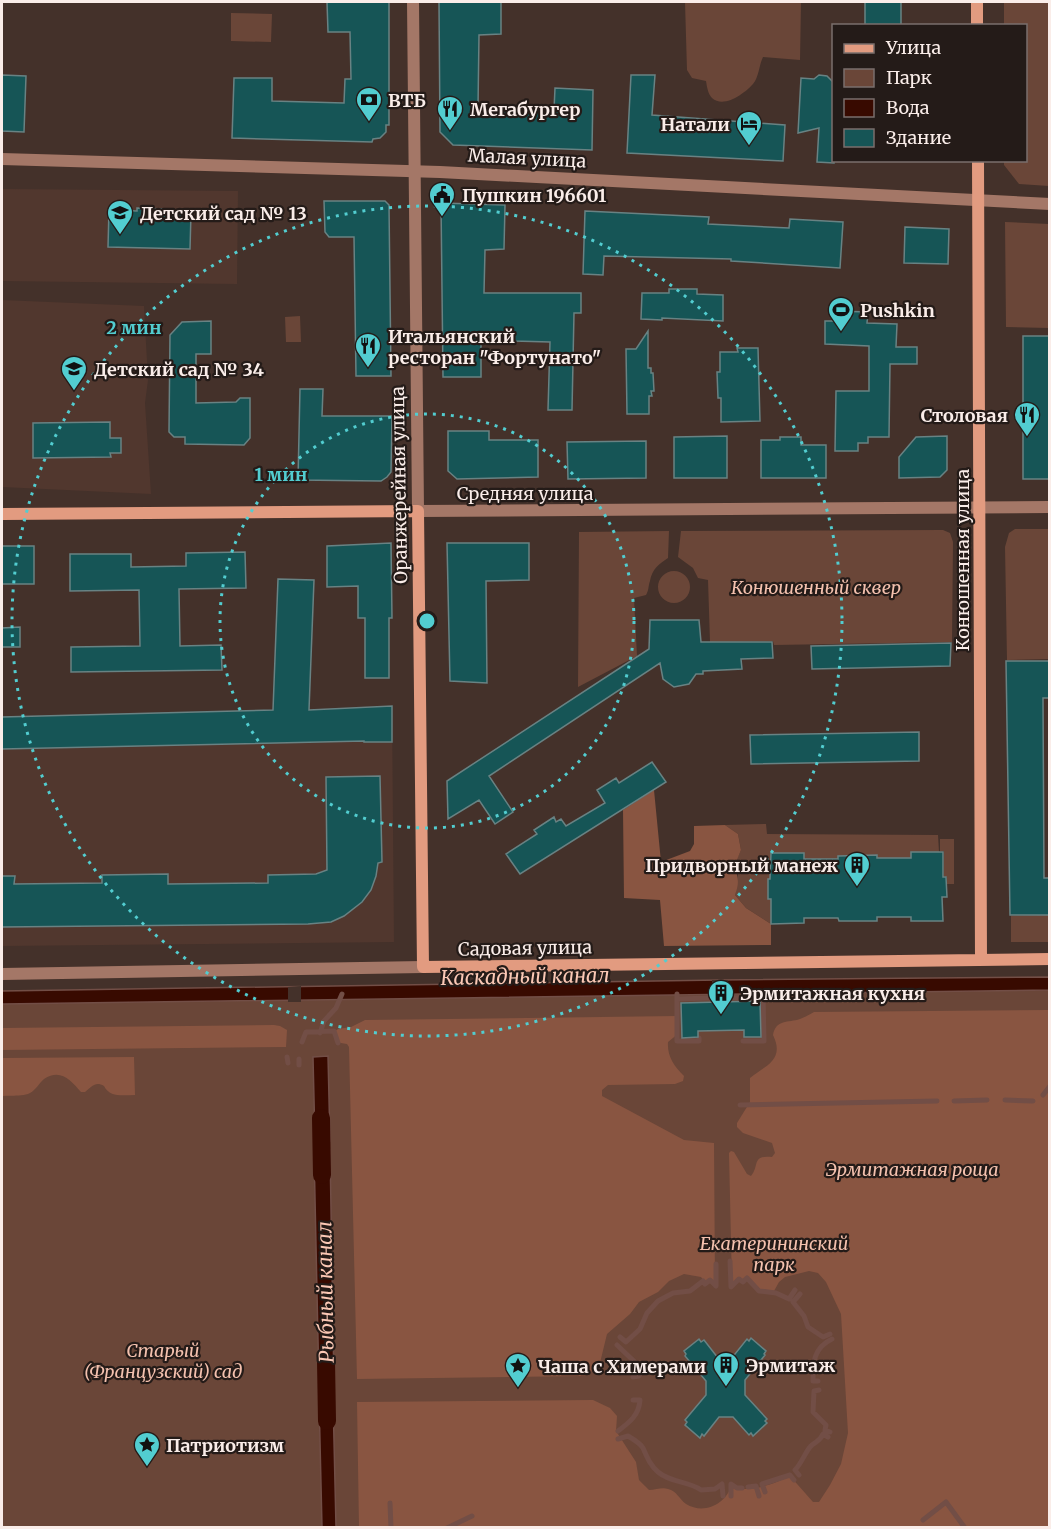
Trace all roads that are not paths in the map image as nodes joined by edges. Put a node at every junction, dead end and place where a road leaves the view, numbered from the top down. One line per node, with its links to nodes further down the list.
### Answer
1 (413, 2): 6 (street, Оранжерейная улица)
2 (977, 2): 3 (main road)
3 (977, 24)
4 (2, 159): 6 (street, Малая улица)
5 (978, 162): 7 (main road, Конюшенная улица)
6 (414, 171): 7 (street, Малая улица); 11 (street, Оранжерейная улица)
7 (978, 199): 8 (street, Малая улица); 9 (main road, Конюшенная улица)
8 (1050, 204)
9 (980, 507): 10 (street, Средняя улица); 11 (street, Средняя улица); 13 (main road, Конюшенная улица)
10 (1050, 507)
11 (418, 511): 12 (main road, Средняя улица); 15 (main road, Оранжерейная улица)
12 (2, 514)
13 (981, 959): 14 (main road, Садовая улица); 15 (main road, Садовая улица)
14 (1050, 959)
15 (423, 967): 16 (street, Садовая улица)
16 (2, 974)

